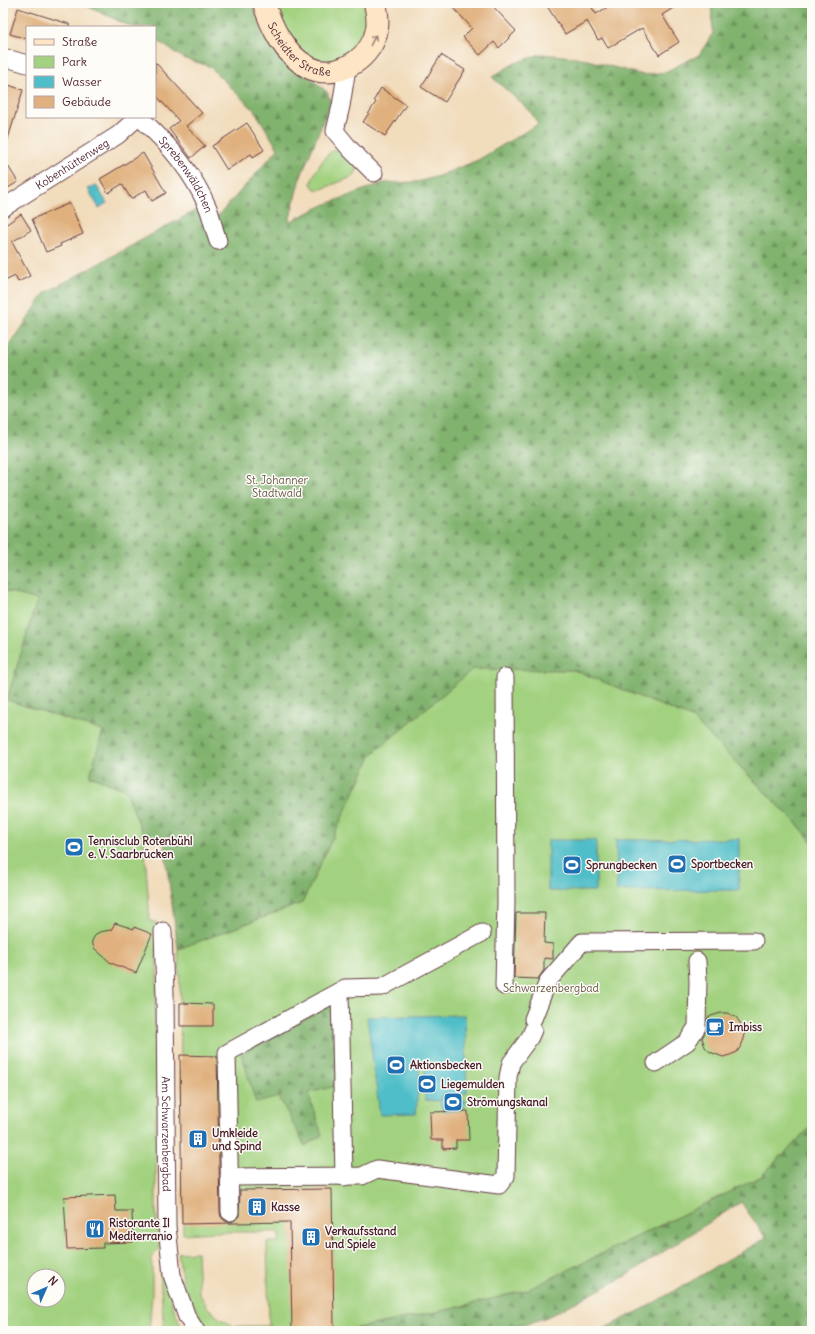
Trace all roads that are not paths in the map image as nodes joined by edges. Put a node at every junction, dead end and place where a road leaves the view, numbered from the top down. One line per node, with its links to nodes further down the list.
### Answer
1 (264, 3): 5 (street, Scheidter Straße)
2 (375, 3): 5 (street, Scheidter Straße, one-way to 2)
3 (3, 57): 4 (street)
4 (26, 64)
5 (347, 68): 8 (street)
6 (138, 118): 9 (street, Kobenhüttenweg)
7 (140, 118): 10 (street, Sprebenwäldchen)
8 (374, 173)
9 (3, 208)
10 (218, 241)
11 (505, 677): 16 (street)
12 (163, 931): 22 (street, Am Schwarzenbergbad)
13 (482, 933): 17 (street)
14 (754, 941): 20 (street)
15 (697, 961): 18 (street)
16 (504, 986)
17 (340, 991): 19 (street); 20 (street)
18 (656, 1064)
19 (229, 1177): 20 (street); 21 (street)
20 (344, 1177)
21 (230, 1212)
22 (196, 1331)

